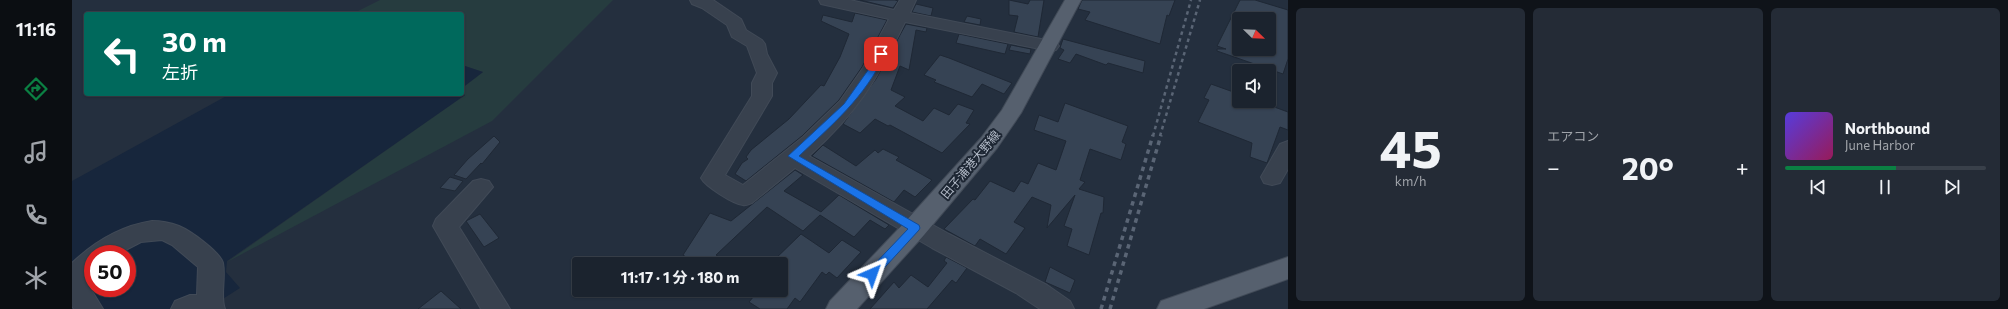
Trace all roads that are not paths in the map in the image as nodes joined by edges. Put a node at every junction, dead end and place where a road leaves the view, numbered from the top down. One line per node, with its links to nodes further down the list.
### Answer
1 (698, 0): 8 (street)
2 (827, 0): 4 (street)
3 (1073, 0): 6 (main road, 田子浦港大野線)
4 (863, 4): 5 (street)
5 (904, 8): 6 (street); 8 (street)
6 (1050, 46): 11 (main road, 田子浦港大野線)
7 (1288, 149): 9 (street)
8 (792, 156): 11 (street)
9 (1272, 177)
10 (481, 187): 17 (street)
11 (915, 228): 18 (main road, 田子浦港大野線); 19 (street)
12 (114, 245): 15 (street)
13 (84, 268): 16 (street)
14 (1288, 268): 20 (main road)
15 (202, 308)
16 (89, 309)
17 (496, 309)
18 (840, 309)
19 (1060, 309)
20 (1171, 309)

